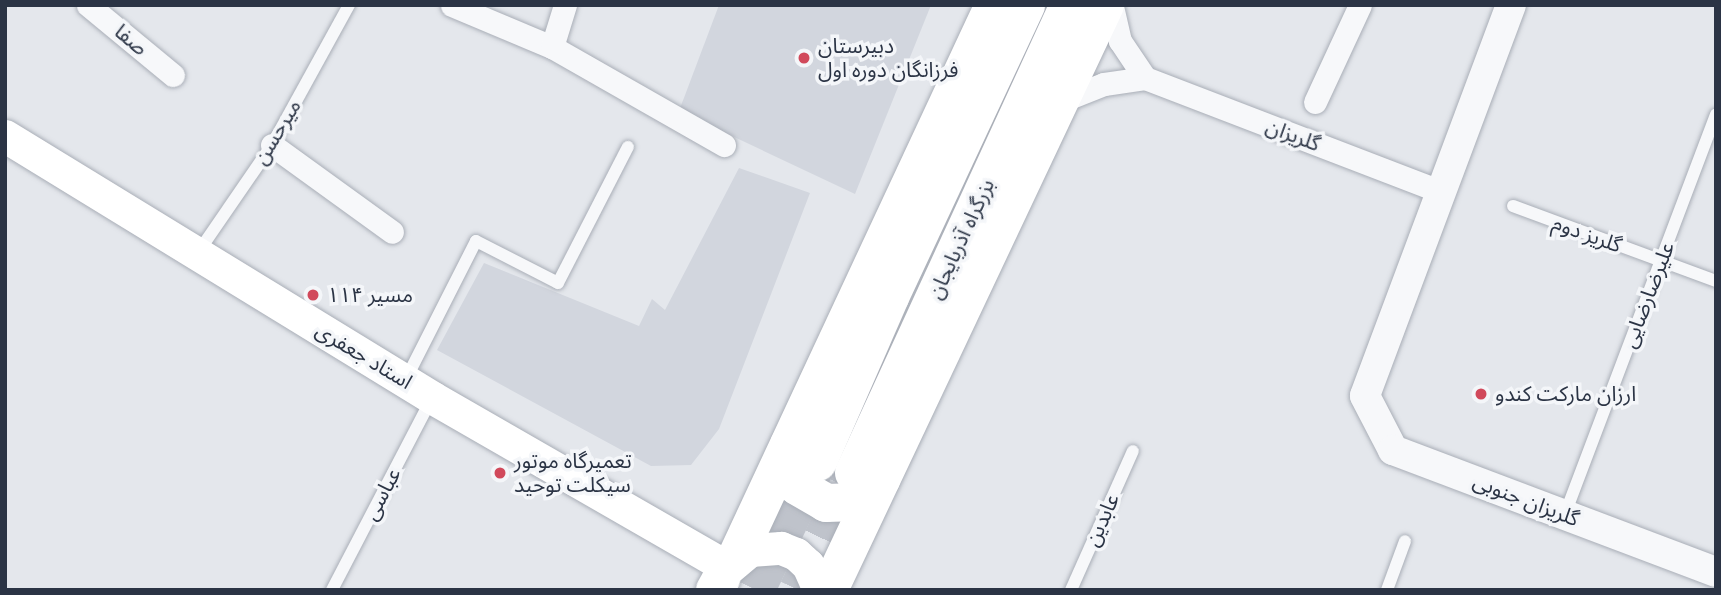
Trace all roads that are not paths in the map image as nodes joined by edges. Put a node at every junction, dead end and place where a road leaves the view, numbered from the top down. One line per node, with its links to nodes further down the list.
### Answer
1 (88, 5): 13 (street, صفا)
2 (349, 5): 19 (lane, میرحسن)
3 (452, 5): 12 (street)
4 (565, 5): 12 (street)
5 (994, 5): 31 (highway)
6 (1026, 5): 31 (highway, بزرگراه آذربایجان)
7 (1069, 5): 32 (highway, بزرگراه آذربایجان)
8 (1105, 5): 15 (highway)
9 (1112, 5): 14 (street)
10 (1360, 5): 16 (street)
11 (1511, 5): 22 (street)
12 (552, 47): 20 (street)
13 (173, 75)
14 (1145, 78): 15 (street, گلریزان); 22 (street, گلریزان)
15 (1061, 101): 32 (highway)
16 (1315, 102)
17 (1716, 116): 26 (lane, علیرضارضایی)
18 (5, 136): 25 (main road, استاد جعفری)
19 (272, 145): 24 (street); 25 (lane, میرحسن)
20 (724, 145)
21 (628, 147): 28 (lane)
22 (1442, 192): 33 (street, گلریزان جنوبی)
23 (1513, 206): 26 (lane, گلریز دوم)
24 (392, 232)
25 (197, 254): 28 (main road, استاد جعفری)
26 (1661, 261): 27 (lane, گلریز دوم); 33 (lane, علیرضارضایی)
27 (1716, 281)
28 (405, 381): 29 (main road, استاد جعفری)
29 (433, 398): 36 (main road, استاد جعفری); 37 (lane, عباسی)
30 (1133, 451): 40 (lane, عابدین)
31 (803, 454): 32 (highway); 36 (highway)
32 (867, 477): 39 (highway)
33 (1564, 514): 35 (street, گلریزان جنوبی)
34 (1405, 541): 41 (lane)
35 (1716, 572)
36 (724, 577): 38 (main road)
37 (332, 590)
38 (819, 590)
39 (829, 590)
40 (1071, 590)
41 (1387, 590)

